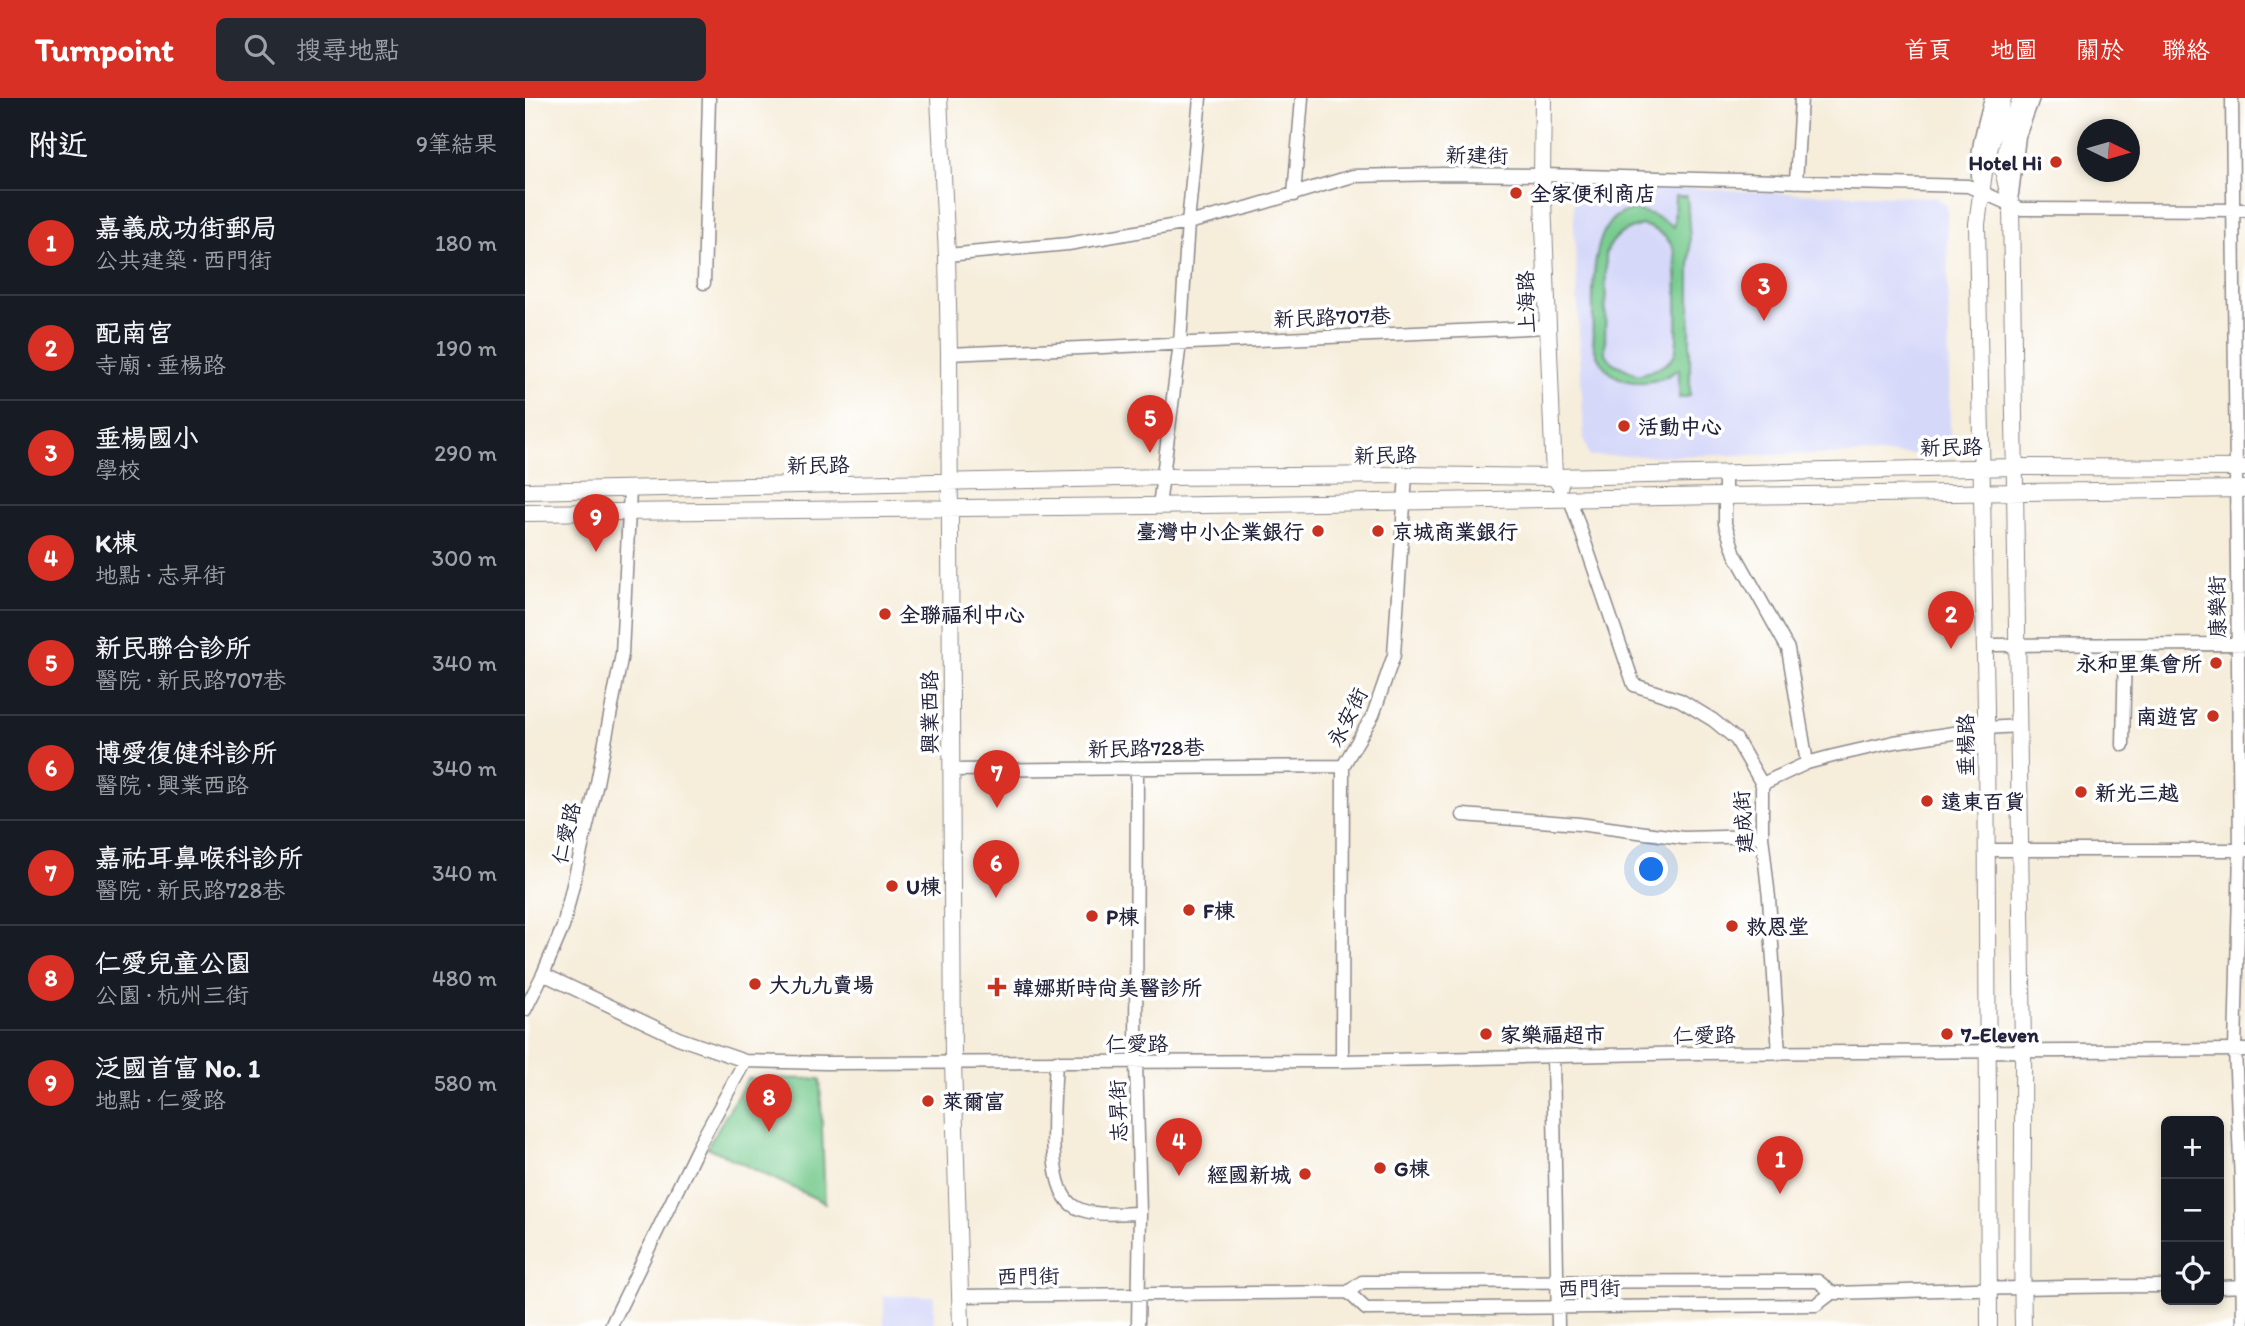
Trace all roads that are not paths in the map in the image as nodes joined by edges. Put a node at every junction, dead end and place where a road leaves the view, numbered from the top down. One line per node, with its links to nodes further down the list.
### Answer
1 (709, 98): 23 (street)
2 (939, 98): 22 (street, 興業西路)
3 (1200, 98): 21 (street)
4 (1302, 98): 17 (street)
5 (1543, 98): 14 (street, 上海路)
6 (1801, 98): 15 (street)
7 (1991, 98): 12 (street)
8 (2003, 98): 12 (street, 垂楊路)
9 (2021, 98): 13 (street)
10 (2033, 98): 13 (street)
11 (2232, 98): 19 (street, 康樂街)
12 (1981, 166): 16 (street, 垂楊路)
13 (2008, 169): 18 (street)
14 (1542, 175): 15 (street, 新建街); 17 (street, 新建街); 24 (street, 上海路)
15 (1797, 182): 16 (street, 新建街)
16 (1981, 192): 18 (street, 新建街); 27 (street, 垂楊路)
17 (1294, 195): 21 (street, 新建街)
18 (2011, 205): 19 (street, 新建街); 28 (street)
19 (2231, 210): 20 (street, 新建街); 29 (street, 康樂街)
20 (2245, 210)
21 (1188, 222): 22 (street, 新建街); 25 (street)
22 (947, 256): 26 (street, 興業西路)
23 (704, 283)
24 (1548, 327): 25 (street, 新民路707巷); 33 (street, 上海路)
25 (1181, 343): 26 (street, 新民路707巷); 32 (street)
26 (949, 354): 34 (street, 興業西路)
27 (1983, 467): 28 (street, 新民路); 30 (street, 新民路); 39 (street, 垂楊路)
28 (2016, 467): 29 (street, 新民路); 38 (street)
29 (2240, 468): 35 (street, 康樂街)
30 (1725, 473): 33 (street, 新民路); 40 (street)
31 (1406, 475): 32 (street, 新民路); 33 (street, 新民路); 42 (street, 永安街)
32 (1163, 477): 34 (street, 新民路); 43 (street)
33 (1554, 477): 41 (street)
34 (949, 483): 36 (street, 新民路); 44 (street, 興業西路)
35 (2240, 489): 38 (street); 47 (street, 康樂街)
36 (630, 490): 37 (street, 新民路); 45 (street, 仁愛路)
37 (525, 491)
38 (2017, 491): 39 (street); 49 (street)
39 (1982, 493): 40 (street); 48 (street, 垂楊路)
40 (1724, 496): 41 (street); 54 (street)
41 (1570, 499): 42 (street); 58 (street, 建成街)
42 (1405, 501): 43 (street); 55 (street, 永安街)
43 (1159, 506): 44 (street)
44 (949, 508): 45 (street); 57 (street, 興業西路)
45 (630, 511): 46 (street); 64 (street, 仁愛路)
46 (525, 513)
47 (2241, 644): 50 (street); 63 (street, 康樂街)
48 (1985, 645): 49 (street); 52 (street, 垂楊路)
49 (2018, 645): 50 (street); 51 (street)
50 (2125, 645): 53 (street)
51 (2019, 726): 52 (street); 62 (street)
52 (1986, 728): 54 (street); 61 (street, 垂楊路)
53 (2123, 745)
54 (1807, 763): 58 (street)
55 (1343, 766): 56 (street, 新民路728巷); 73 (street, 永安街)
56 (1137, 768): 57 (street, 新民路728巷); 75 (street, 志昇街)
57 (950, 770): 74 (street, 興業西路)
58 (1762, 784): 60 (street, 建成街)
59 (1463, 815): 60 (street)
60 (1762, 836): 69 (street, 建成街)
61 (1987, 850): 62 (street); 66 (street, 垂楊路)
62 (2021, 850): 63 (street); 67 (street)
63 (2242, 850): 68 (street, 康樂街)
64 (543, 974): 65 (street); 71 (street, 仁愛路)
65 (525, 1010)
66 (1987, 1051): 67 (street, 仁愛路); 69 (street, 仁愛路); 82 (street, 垂楊路)
67 (2023, 1051): 68 (street, 仁愛路); 78 (street)
68 (2240, 1051): 81 (street, 康樂街)
69 (1779, 1054): 70 (street, 仁愛路)
70 (1553, 1056): 73 (street, 仁愛路); 77 (street)
71 (745, 1061): 74 (street, 仁愛路); 88 (street)
72 (1056, 1061): 74 (street, 仁愛路); 75 (street, 仁愛路); 76 (street)
73 (1342, 1061): 75 (street, 仁愛路)
74 (953, 1062): 86 (street, 興業西路)
75 (1136, 1063): 76 (street, 志昇街)
76 (1140, 1213): 85 (street, 志昇街)
77 (1558, 1282): 83 (street, 西門街); 84 (street, 西門街); 87 (street)
78 (2022, 1286): 79 (street, 西門街); 82 (street, 西門街); 93 (street)
79 (2161, 1286)
80 (2224, 1286): 81 (street)
81 (2244, 1287): 94 (street, 康樂街)
82 (1988, 1289): 84 (street, 西門街); 92 (street, 垂楊路)
83 (1348, 1292): 85 (street, 西門街); 87 (street, 西門街)
84 (1832, 1293): 87 (street, 西門街)
85 (1137, 1294): 86 (street, 西門街); 90 (street, 志昇街)
86 (960, 1296): 89 (street, 興業西路)
87 (1558, 1307): 91 (street)
88 (611, 1326)
89 (961, 1326)
90 (1138, 1326)
91 (1558, 1326)
92 (1989, 1326)
93 (2023, 1326)
94 (2243, 1326)

